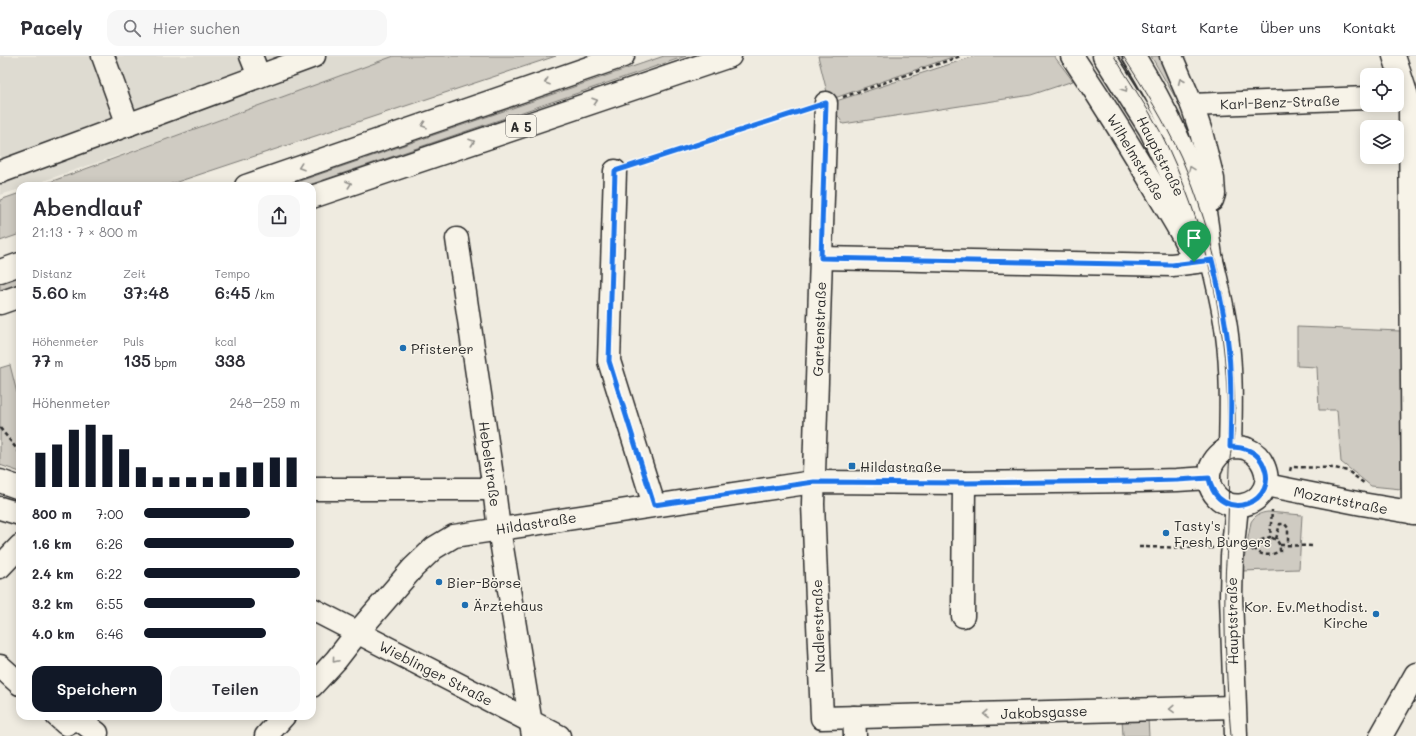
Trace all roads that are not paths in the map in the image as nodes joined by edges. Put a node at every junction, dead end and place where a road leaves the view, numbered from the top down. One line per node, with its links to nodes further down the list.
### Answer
1 (103, 56): 16 (main road)
2 (251, 56): 11 (main road)
3 (314, 56): 11 (main road)
4 (623, 56): 19 (main road, A 5, one-way to 19)
5 (730, 56): 20 (main road, A 5, one-way to 5)
6 (1072, 56): 24 (main road, Wilhelmstraße)
7 (1104, 56): 24 (main road, Hauptstraße, one-way to 24)
8 (1134, 56): 21 (main road, Hauptstraße, one-way to 8)
9 (1171, 56): 15 (main road, one-way to 9)
10 (1394, 56): 12 (main road)
11 (259, 76): 16 (main road)
12 (1407, 96): 29 (main road)
13 (1360, 98): 15 (main road, Karl-Benz-Straße)
14 (826, 103): 23 (main road, Gartenstraße)
15 (1192, 105): 21 (main road)
16 (128, 125): 18 (main road)
17 (615, 171): 39 (main road)
18 (0, 172)
19 (258, 182)
20 (316, 196)
21 (1204, 206): 24 (main road, Hauptstraße)
22 (457, 239): 38 (main road, Hebelstraße)
23 (821, 258): 24 (main road); 33 (main road, Gartenstraße)
24 (1203, 261): 30 (main road, Hauptstraße)
25 (16, 265): 26 (main road)
26 (0, 271)
27 (16, 297): 28 (main road)
28 (0, 303)
29 (1414, 304): 43 (main road)
30 (1230, 447): 31 (main road); 35 (main road)
31 (1209, 478): 34 (main road, Hildastraße); 40 (main road)
32 (0, 481): 36 (main road)
33 (814, 482): 34 (main road, Hildastraße); 39 (main road, Hildastraße); 59 (main road, Nadlerstraße)
34 (964, 483): 48 (main road)
35 (1266, 485): 40 (main road); 43 (main road, Mozartstraße)
36 (16, 487)
37 (316, 489): 38 (main road)
38 (494, 489): 44 (main road, Hebelstraße)
39 (654, 505): 44 (main road, Hildastraße)
40 (1237, 506): 54 (main road, Hauptstraße)
41 (0, 508): 42 (main road)
42 (16, 513)
43 (1415, 513)
44 (499, 529): 49 (main road, Hildastraße); 60 (main road, Hebelstraße)
45 (16, 550): 46 (main road)
46 (0, 567)
47 (316, 611): 49 (main road, Wieblinger Straße)
48 (963, 616)
49 (357, 633): 53 (main road, Hildastraße, one-way to 53); 60 (main road, Wieblinger Straße)
50 (0, 666): 52 (main road)
51 (1416, 674): 65 (main road)
52 (16, 680)
53 (316, 682)
54 (1234, 707): 59 (main road, Jakobsgasse, one-way to 59); 64 (main road, Hauptstraße)
55 (62, 720): 56 (main road)
56 (73, 720)
57 (80, 720): 61 (main road)
58 (280, 720): 62 (main road)
59 (854, 727)
60 (531, 728): 63 (main road, Wieblinger Straße)
61 (97, 733)
62 (266, 736)
63 (559, 736)
64 (1236, 736)
65 (1381, 736)

